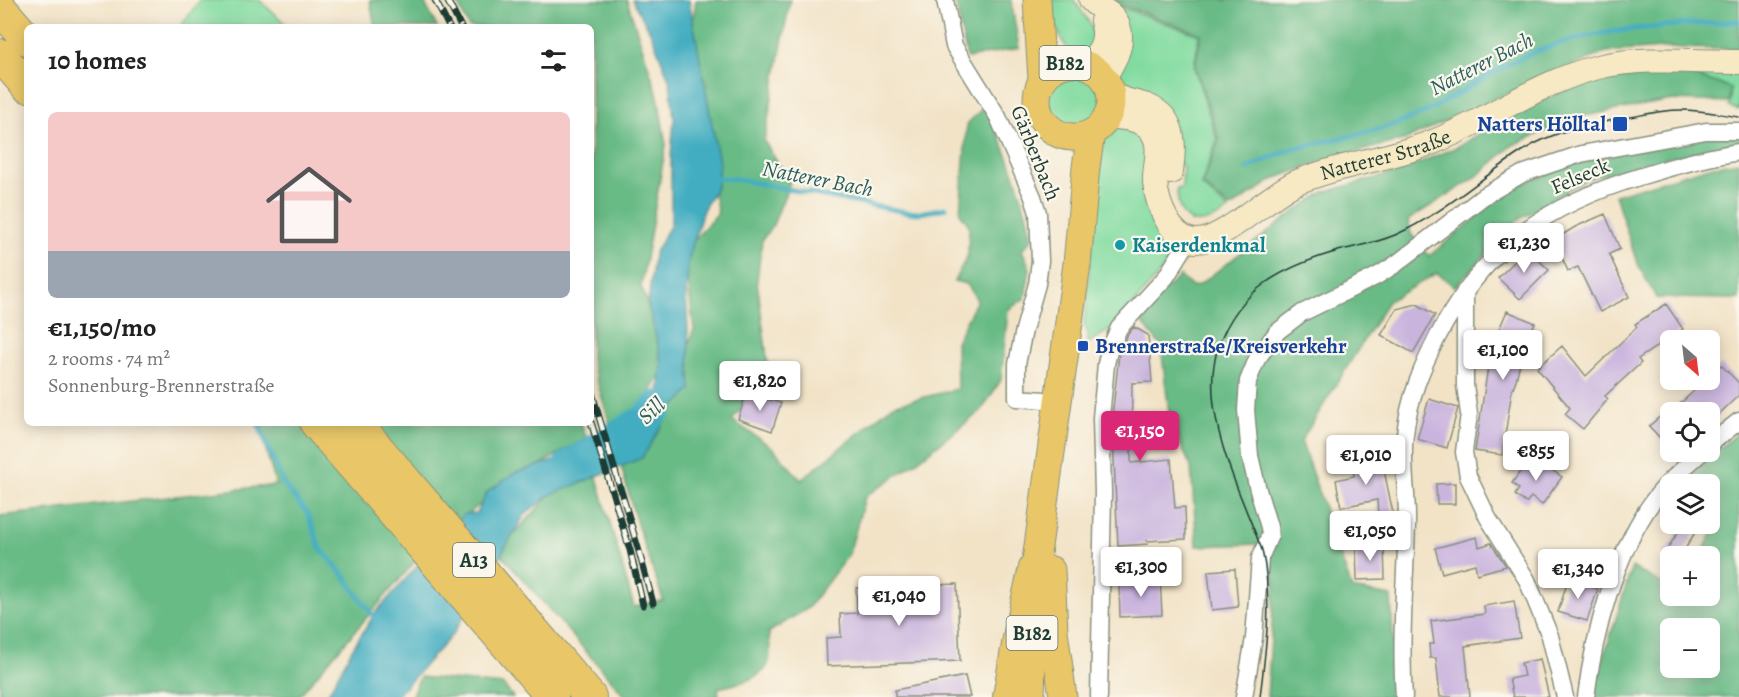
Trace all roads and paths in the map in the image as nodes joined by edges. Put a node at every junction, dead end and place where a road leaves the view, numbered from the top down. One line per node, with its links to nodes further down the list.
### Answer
1 (945, 0): 15 (street, Gärberbach)
2 (1037, 2): 8 (main road, B182); 10 (main road, B182)
3 (1094, 4): 10 (street)
4 (0, 8): 5 (highway)
5 (24, 36)
6 (0, 55): 9 (highway)
7 (1739, 62): 13 (street, Natterer Straße)
8 (1042, 79): 10 (main road, B182); 10 (main road, B182)
9 (24, 83)
10 (1090, 98): 13 (street); 15 (main road, B182)
11 (1739, 131): 31 (street)
12 (1739, 152): 14 (street, Felseck)
13 (1189, 240): 30 (street)
14 (1465, 290): 32 (street, Felseck); 33 (street)
15 (1059, 402): 21 (main road, B182)
16 (1739, 421): 19 (street)
17 (319, 426): 23 (highway, A13)
18 (359, 426): 26 (highway, A13)
19 (1720, 436)
20 (1690, 462): 34 (street)
21 (1046, 494): 22 (main road, B182); 29 (main road, B182)
22 (1035, 568): 27 (highway); 28 (main road, B182)
23 (524, 663): 24 (highway); 25 (highway, A13)
24 (544, 697)
25 (552, 697)
26 (590, 697)
27 (1009, 697)
28 (1031, 697)
29 (1063, 697)
30 (1099, 697)
31 (1244, 697)
32 (1404, 697)
33 (1565, 697)
34 (1586, 697)

